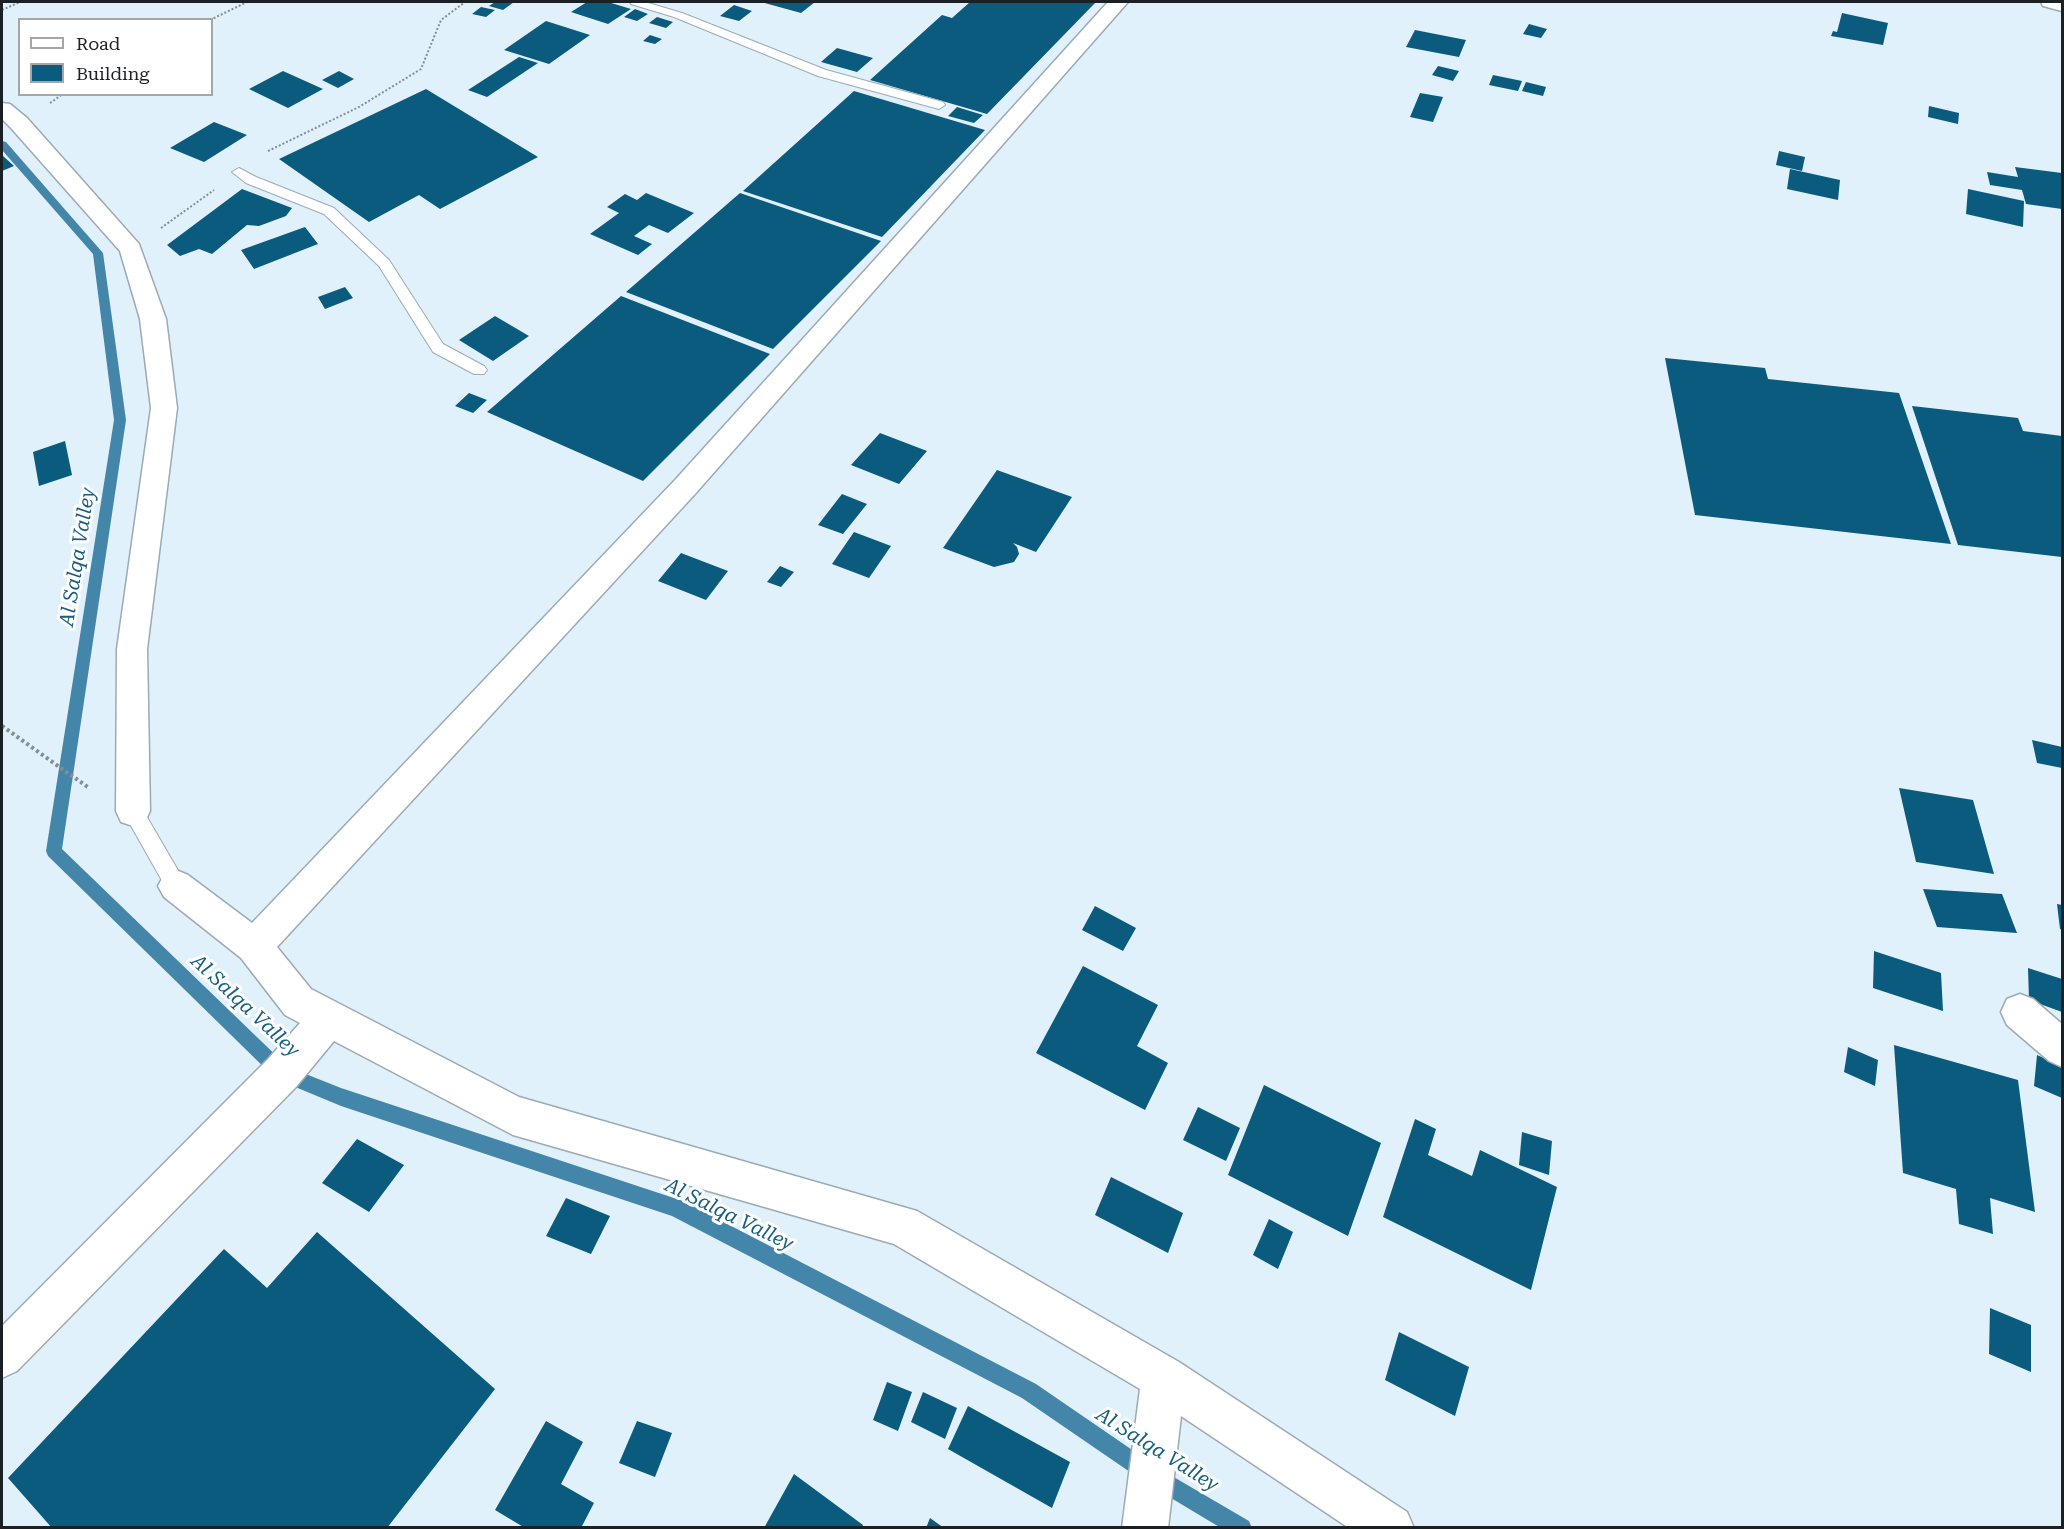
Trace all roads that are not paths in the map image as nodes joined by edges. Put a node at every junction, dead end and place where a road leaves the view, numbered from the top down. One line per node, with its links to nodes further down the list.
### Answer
1 (635, 2): 5 (lane)
2 (1118, 2): 11 (street)
3 (2050, 2): 4 (street)
4 (2062, 5)
5 (939, 105)
6 (2, 109): 9 (street)
7 (239, 172): 8 (lane)
8 (479, 370)
9 (134, 811): 10 (lane)
10 (176, 886): 11 (street)
11 (254, 946): 13 (street)
12 (2020, 1012): 14 (street)
13 (330, 1017): 15 (street); 16 (street)
14 (2062, 1048)
15 (2, 1356)
16 (1163, 1378): 17 (street); 18 (street)
17 (1145, 1527)
18 (1391, 1527)

